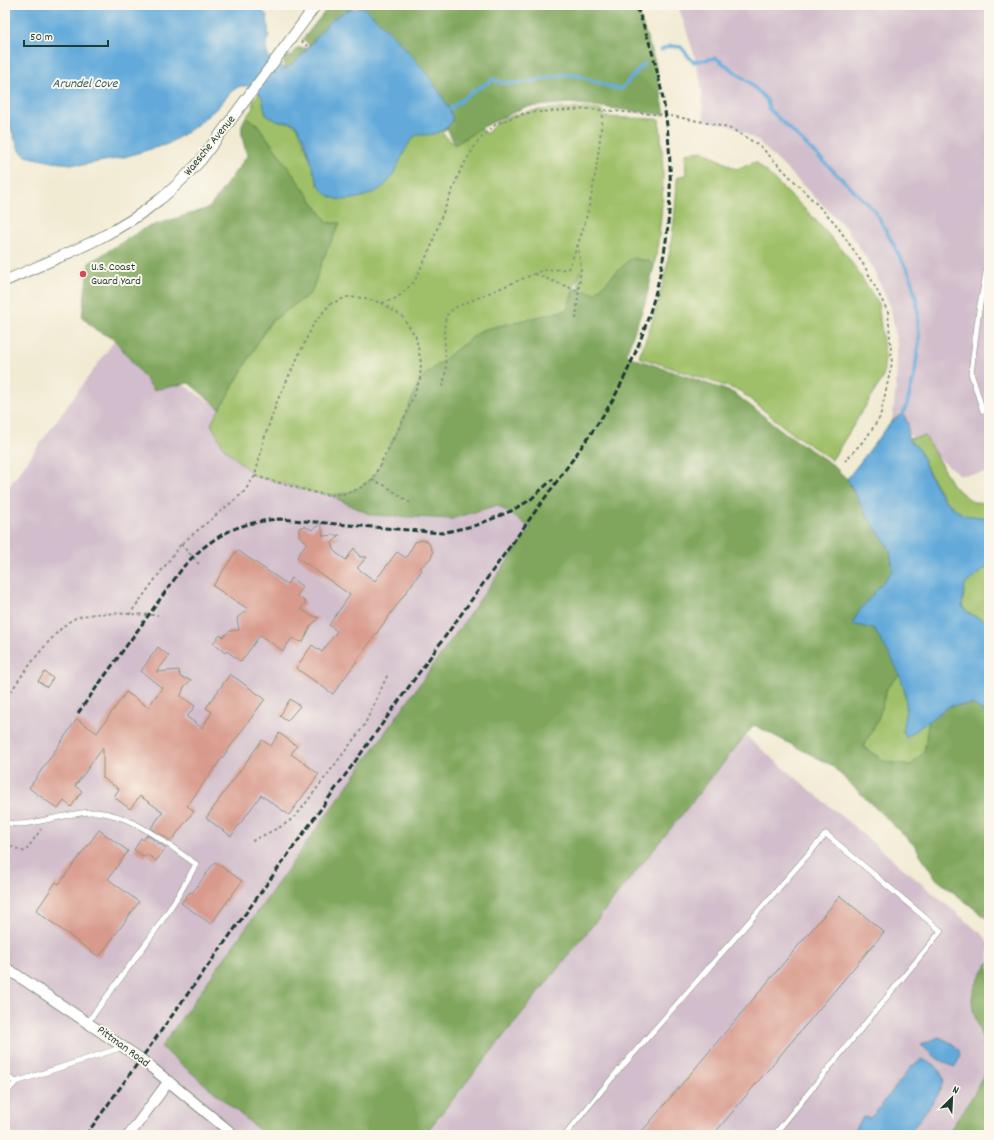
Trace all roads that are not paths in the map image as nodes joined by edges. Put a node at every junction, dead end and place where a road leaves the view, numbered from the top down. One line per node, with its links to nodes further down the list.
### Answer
1 (316, 5): 4 (street, Waesche Avenue)
2 (989, 257): 3 (lane)
3 (986, 274): 5 (lane); 6 (lane)
4 (6, 278)
5 (989, 282)
6 (983, 411)
7 (5, 822): 9 (lane)
8 (5, 968): 9 (street, Pittman Road)
9 (88, 1022): 10 (street, Pittman Road)
10 (123, 1047): 12 (street, Pittman Road); 13 (lane)
11 (5, 1076): 13 (lane)
12 (169, 1081): 15 (street); 16 (street, Pittman Road)
13 (16, 1082): 14 (lane)
14 (5, 1094)
15 (129, 1135)
16 (234, 1135)
17 (565, 1135): 18 (lane)
18 (774, 1135)

